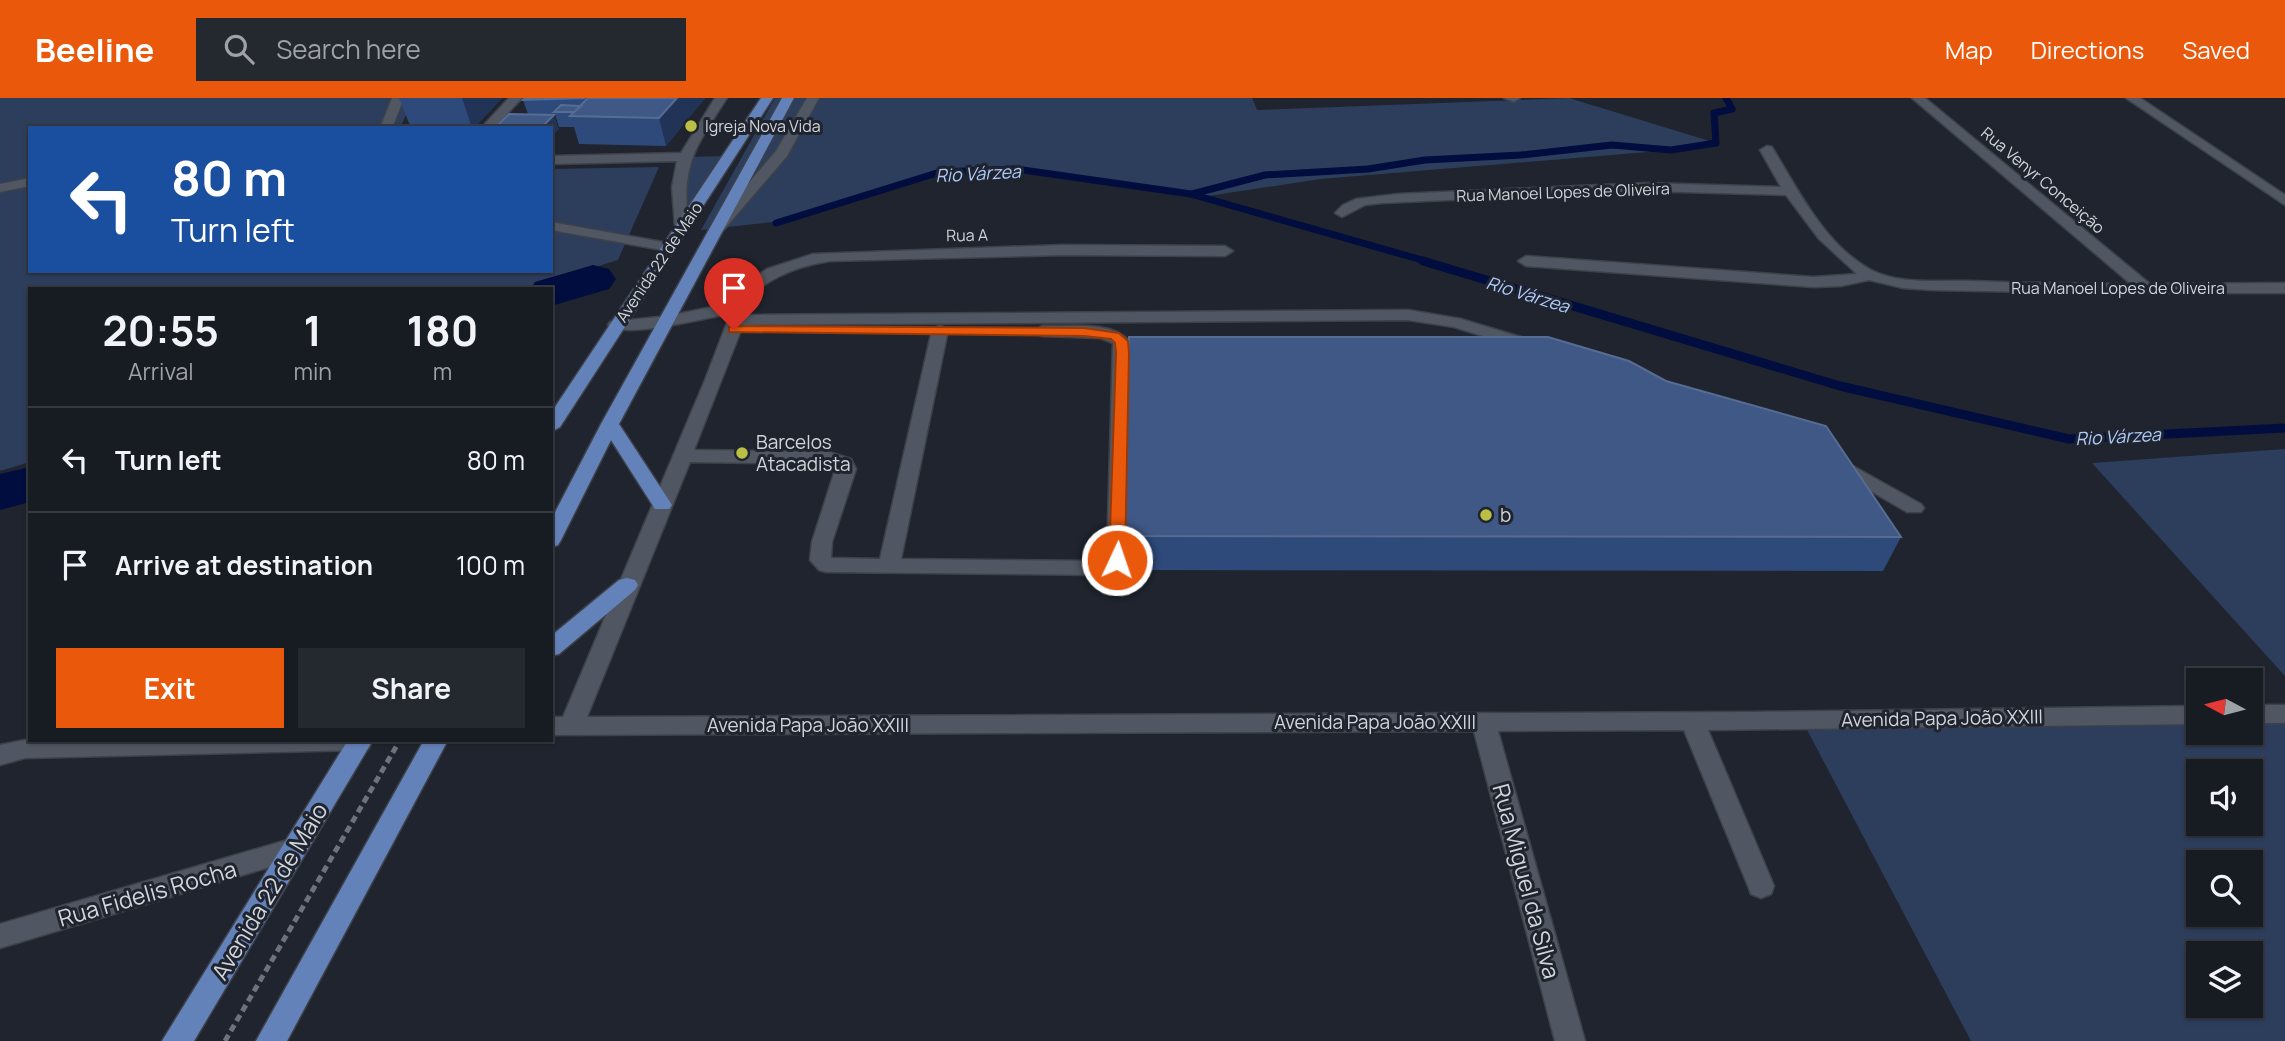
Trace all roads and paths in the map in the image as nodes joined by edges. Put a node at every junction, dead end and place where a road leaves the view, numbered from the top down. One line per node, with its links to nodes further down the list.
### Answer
1 (398, 98): 9 (street)
2 (516, 98): 10 (street)
3 (721, 98): 12 (street)
4 (767, 98): 20 (main road, Avenida 22 de Maio)
5 (788, 98): 21 (main road, Avenida 22 de Maio)
6 (813, 98): 21 (street, Avenida 22 de Maio)
7 (1918, 98): 27 (street, Rua Venyr Conceição)
8 (2132, 98): 17 (street)
9 (387, 126)
10 (489, 126)
11 (1767, 150): 16 (street, Rua Manoel Lopes de Oliveira)
12 (683, 157): 13 (street); 20 (street)
13 (553, 160)
14 (28, 182): 15 (street)
15 (0, 188)
16 (1787, 191): 18 (street, Rua Manoel Lopes de Oliveira); 25 (street, Rua Manoel Lopes de Oliveira)
17 (2285, 201)
18 (1342, 213)
19 (553, 226): 22 (street)
20 (682, 227): 22 (main road, Avenida 22 de Maio)
21 (714, 231): 29 (main road, Avenida 22 de Maio)
22 (668, 247): 30 (main road, Avenida 22 de Maio)
23 (1225, 251): 28 (street, Rua A)
24 (1526, 261): 25 (street, Rua Manoel Lopes de Oliveira)
25 (1869, 275): 27 (street, Rua Manoel Lopes de Oliveira)
26 (2285, 288): 27 (street, Rua Manoel Lopes de Oliveira)
27 (2146, 289)
28 (732, 319): 29 (street); 31 (street); 32 (street); 36 (street)
29 (668, 321): 30 (street); 34 (main road, Avenida 22 de Maio)
30 (616, 325): 33 (main road, Avenida 22 de Maio)
31 (940, 330): 40 (street); 40 (street)
32 (1551, 352)
33 (553, 424)
34 (610, 424): 37 (main road); 39 (main road, Avenida 22 de Maio)
35 (1817, 453): 38 (street)
36 (683, 456): 37 (street); 40 (street)
37 (662, 505): 41 (street)
38 (1914, 508)
39 (553, 536)
40 (889, 567)
41 (627, 584): 42 (main road); 48 (street)
42 (553, 646)
43 (2263, 714): 44 (street)
44 (2285, 714)
45 (2186, 715): 47 (street, Avenida Papa João XXIII)
46 (1483, 721): 47 (street, Avenida Papa João XXIII); 48 (street, Avenida Papa João XXIII); 60 (street, Rua Miguel da Silva)
47 (1692, 721): 55 (street)
48 (561, 726)
49 (315, 742): 53 (street)
50 (360, 742): 54 (main road, Avenida 22 de Maio)
51 (399, 742): 58 (path)
52 (435, 742): 59 (main road)
53 (0, 755)
54 (295, 849): 56 (street, Rua Fidelis Rocha); 57 (main road, Avenida 22 de Maio)
55 (1761, 886)
56 (0, 936)
57 (177, 1041)
58 (225, 1041)
59 (271, 1041)
60 (1570, 1041)

